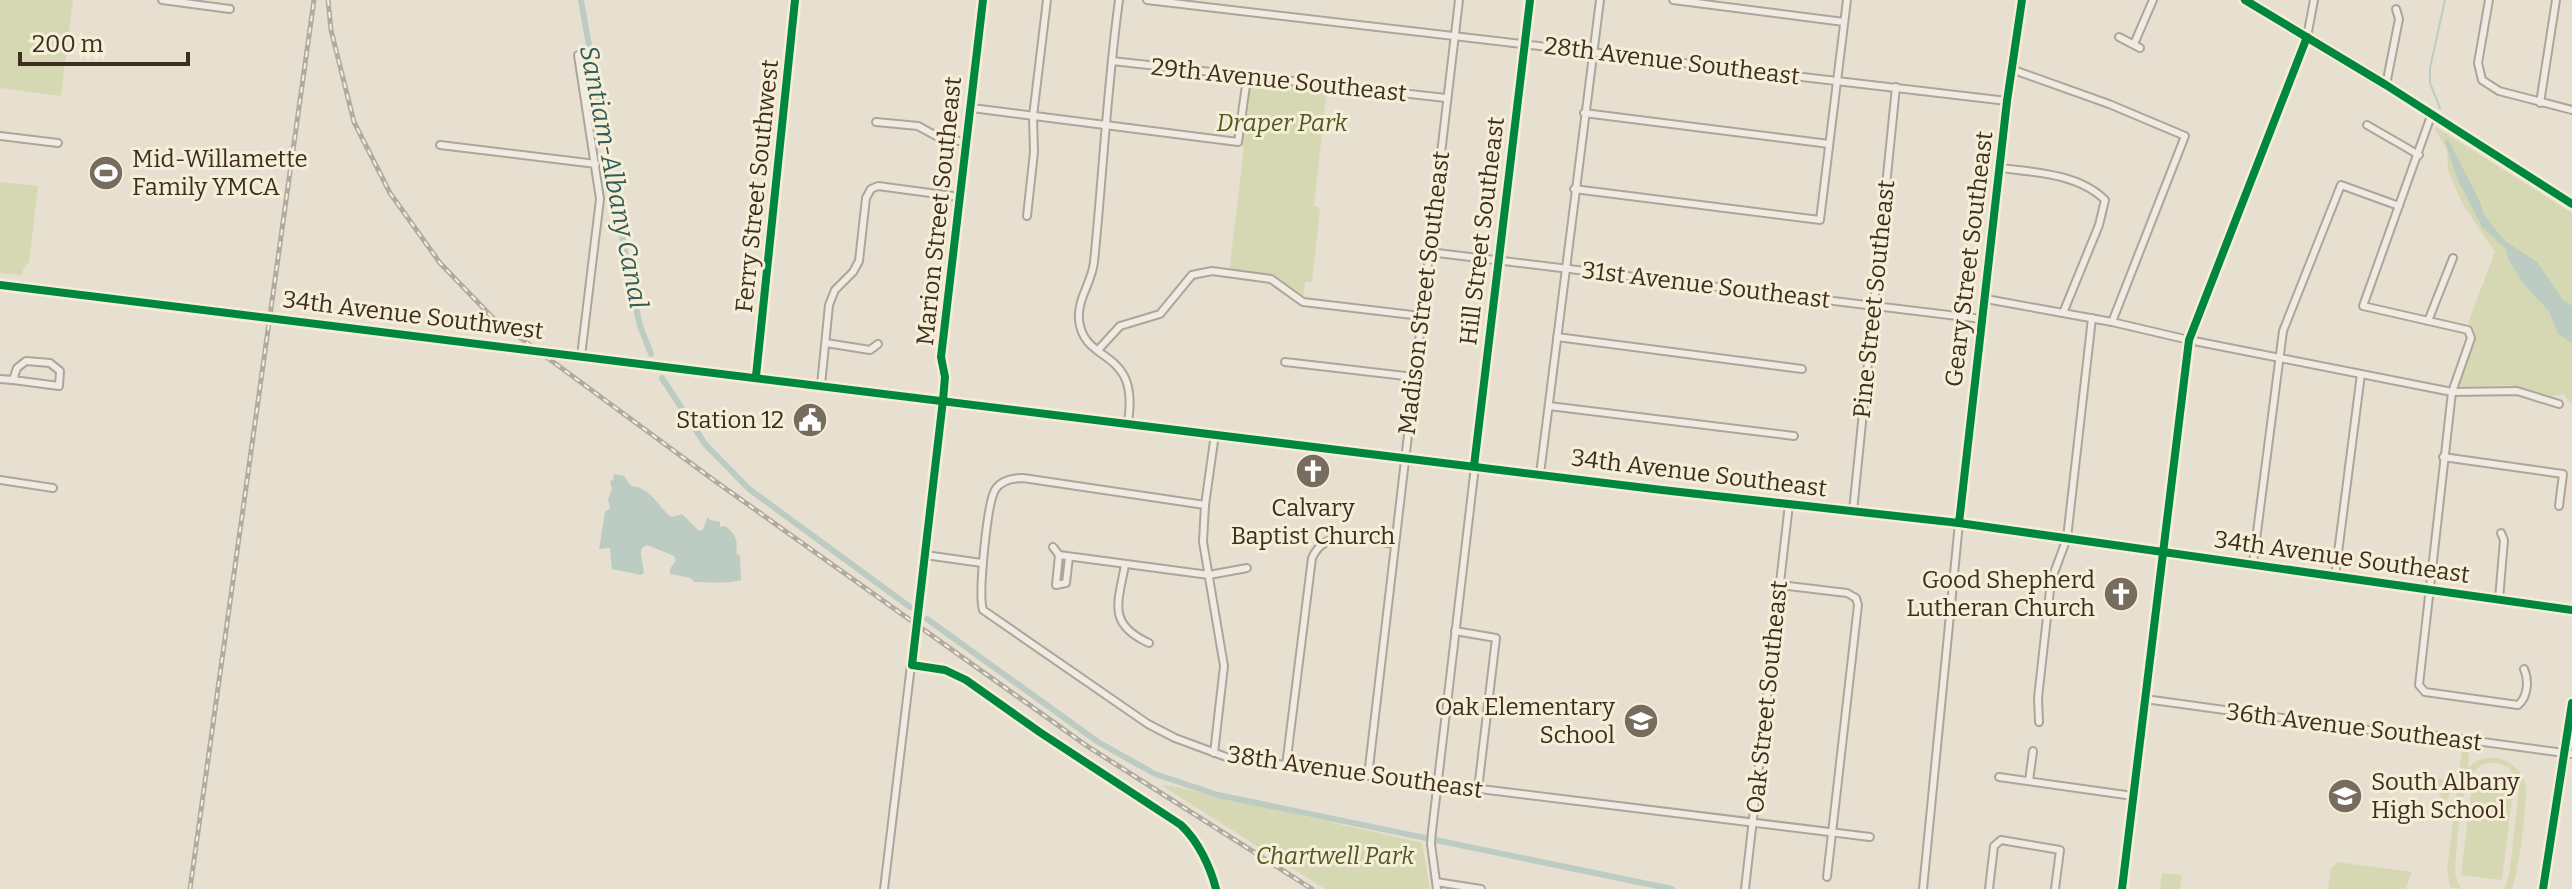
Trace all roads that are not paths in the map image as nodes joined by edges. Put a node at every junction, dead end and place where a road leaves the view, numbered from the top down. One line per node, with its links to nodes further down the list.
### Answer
1 (162, 0): 20 (street)
2 (795, 0): 84 (street, Ferry Street Southwest)
3 (983, 0): 40 (street, Marion Street Southeast)
4 (1047, 0): 43 (street)
5 (1119, 0): 31 (street)
6 (1147, 0): 23 (street, 28th Avenue Southeast)
7 (1256, 0): 23 (street)
8 (1459, 0): 25 (street, Madison Street Southeast)
9 (1530, 0): 28 (street, Hill Street Southeast)
10 (1600, 0): 29 (street)
11 (1673, 0): 22 (street)
12 (1759, 0): 22 (street)
13 (1847, 0): 24 (street)
14 (2022, 0): 32 (main road, Geary Street Southeast)
15 (2153, 0): 26 (street)
16 (2245, 0): 27 (main road)
17 (2314, 0): 27 (street)
18 (2489, 0): 39 (street)
19 (2556, 0): 39 (street)
20 (230, 9)
21 (2396, 9): 35 (street)
22 (1758, 10): 24 (street)
23 (1254, 12): 25 (street, 28th Avenue Southeast)
24 (1844, 22): 34 (street)
25 (1455, 34): 28 (street, 28th Avenue Southeast); 37 (street, Madison Street Southeast)
26 (2119, 37)
27 (2307, 37): 35 (main road); 75 (street)
28 (1524, 43): 29 (street, 28th Avenue Southeast); 63 (street, Hill Street Southeast)
29 (1594, 51): 34 (street, 28th Avenue Southeast); 42 (street)
30 (578, 55): 54 (street)
31 (1112, 61): 33 (street, 29th Avenue Southeast); 46 (street)
32 (2011, 69): 38 (main road, Geary Street Southeast); 73 (street)
33 (1247, 78): 37 (street, 29th Avenue Southeast); 46 (street)
34 (1837, 81): 36 (street, 28th Avenue Southeast); 51 (street)
35 (2386, 85): 44 (main road)
36 (1896, 87): 38 (street, 28th Avenue Southeast); 67 (street, Pine Street Southeast)
37 (1446, 98): 61 (street, Madison Street Southeast)
38 (2007, 101): 55 (main road, Geary Street Southeast)
39 (2540, 103): 41 (street)
40 (972, 108): 43 (street); 49 (street, Marion Street Southeast)
41 (2572, 110)
42 (1584, 113): 51 (street); 56 (street)
43 (1033, 116): 46 (street); 60 (street)
44 (2431, 116): 53 (street); 58 (main road)
45 (876, 122): 49 (street)
46 (1104, 125): 78 (street)
47 (2367, 125): 53 (street)
48 (0, 136): 50 (street)
49 (966, 142): 57 (street, Marion Street Southeast)
50 (58, 143)
51 (1829, 144): 56 (street)
52 (440, 145): 54 (street)
53 (2419, 155): 59 (street)
54 (596, 164): 79 (street)
55 (2000, 168): 66 (main road, Geary Street Southeast); 68 (street)
56 (1574, 189): 64 (street)
57 (960, 197): 76 (street); 90 (street, Marion Street Southeast)
58 (2572, 204)
59 (2399, 206): 72 (street); 80 (street)
60 (1027, 216)
61 (1429, 252): 63 (street, 31st Avenue Southeast); 69 (street, Madison Street Southeast)
62 (2453, 258): 72 (street)
63 (1498, 260): 64 (street, 31st Avenue Southeast); 98 (street, Hill Street Southeast)
64 (1565, 267): 67 (street, 31st Avenue Southeast); 74 (street)
65 (0, 285): 79 (main road, 34th Avenue Southwest)
66 (1986, 299): 68 (street); 71 (main road, Geary Street Southeast)
67 (1873, 306): 71 (street, 31st Avenue Southeast); 105 (street, Pine Street Southeast)
68 (2063, 313): 70 (street)
69 (1421, 316): 78 (street); 85 (street, Madison Street Southeast)
70 (2092, 318): 73 (street); 108 (street)
71 (1982, 319): 106 (main road, Geary Street Southeast)
72 (2428, 321): 89 (street)
73 (2112, 322): 75 (street)
74 (1557, 337): 82 (street); 92 (street)
75 (2189, 340): 80 (street); 111 (street)
76 (826, 343): 77 (street); 88 (street)
77 (878, 344)
78 (1098, 350): 93 (street)
79 (581, 356): 84 (main road, 34th Avenue Southwest)
80 (2280, 357): 83 (street); 116 (street)
81 (1285, 362): 85 (street)
82 (1802, 369)
83 (2361, 374): 89 (street); 120 (street)
84 (756, 376): 88 (main road, 34th Avenue Southwest)
85 (1414, 377): 97 (street, Madison Street Southeast)
86 (0, 379): 87 (street)
87 (13, 380): 87 (street)
88 (821, 385): 90 (main road, 34th Avenue Southeast)
89 (2452, 392): 91 (street); 96 (street)
90 (943, 400): 93 (main road, 34th Avenue Southeast); 112 (street, Marion Street Southeast)
91 (2559, 404)
92 (1549, 406): 95 (street); 99 (street)
93 (1128, 422): 94 (main road, 34th Avenue Southeast)
94 (1215, 434): 97 (main road, 34th Avenue Southeast); 103 (street)
95 (1794, 436)
96 (2443, 457): 104 (street); 122 (street)
97 (1405, 458): 98 (main road, 34th Avenue Southeast); 109 (street, Madison Street Southeast)
98 (1474, 466): 99 (main road, 34th Avenue Southeast); 125 (street, Hill Street Southeast)
99 (1540, 474): 102 (main road, 34th Avenue Southeast)
100 (0, 480): 101 (street)
101 (53, 488)
102 (1789, 504): 105 (main road, 34th Avenue Southeast); 121 (street, Oak Street Southeast)
103 (1205, 505): 115 (street); 119 (street)
104 (2559, 506)
105 (1853, 511): 106 (main road, 34th Avenue Southeast)
106 (1959, 523): 108 (main road, 34th Avenue Southeast); 151 (street, Geary Street Southeast)
107 (2501, 533): 123 (street)
108 (2067, 538): 111 (main road, 34th Avenue Southeast); 131 (street)
109 (1394, 544): 135 (street); 136 (street, Madison Street Southeast)
110 (1053, 547): 113 (street)
111 (2162, 552): 116 (main road, 34th Avenue Southeast); 129 (street)
112 (925, 555): 115 (street); 127 (street, Marion Street Southeast)
113 (1059, 555): 114 (street); 114 (street)
114 (1069, 557): 117 (street)
115 (982, 563): 133 (street, 38th Avenue Southeast)
116 (2253, 563): 120 (main road, 34th Avenue Southeast)
117 (1125, 565): 119 (street); 126 (street)
118 (1247, 568): 119 (street)
119 (1209, 575): 133 (street)
120 (2335, 576): 122 (main road, 34th Avenue Southeast)
121 (1780, 585): 142 (street, Oak Street Southeast); 143 (street)
122 (2430, 590): 123 (main road, 34th Avenue Southeast); 128 (street)
123 (2499, 599): 124 (main road, 34th Avenue Southeast)
124 (2572, 610)
125 (1455, 631): 139 (street, Hill Street Southeast); 140 (street)
126 (1149, 643)
127 (912, 665): 147 (street, Marion Street Southeast); 148 (street)
128 (2524, 669)
129 (2145, 699): 134 (street, 36th Avenue Southeast); 141 (street)
130 (2572, 703): 134 (main road)
131 (2039, 722)
132 (2033, 751): 138 (street)
133 (1214, 753): 135 (street, 38th Avenue Southeast)
134 (2568, 754): 155 (main road)
135 (1286, 766): 136 (street, 38th Avenue Southeast)
136 (1368, 776): 139 (street, 38th Avenue Southeast)
137 (1999, 777): 138 (street)
138 (2029, 781): 141 (street)
139 (1437, 784): 140 (street, 38th Avenue Southeast); 146 (street, Hill Street Southeast)
140 (1478, 789): 142 (street, 38th Avenue Southeast)
141 (2133, 796): 154 (street)
142 (1753, 823): 143 (street, 38th Avenue Southeast); 150 (street, Oak Street Southeast)
143 (1833, 832): 144 (street, 38th Avenue Southeast); 145 (street)
144 (1870, 837)
145 (1827, 877)
146 (1437, 886): 149 (street)
147 (884, 889)
148 (1216, 889)
149 (1481, 889)
150 (1745, 889)
151 (1923, 889)
152 (1989, 889): 153 (street)
153 (2055, 889)
154 (2122, 889)
155 (2543, 889)

